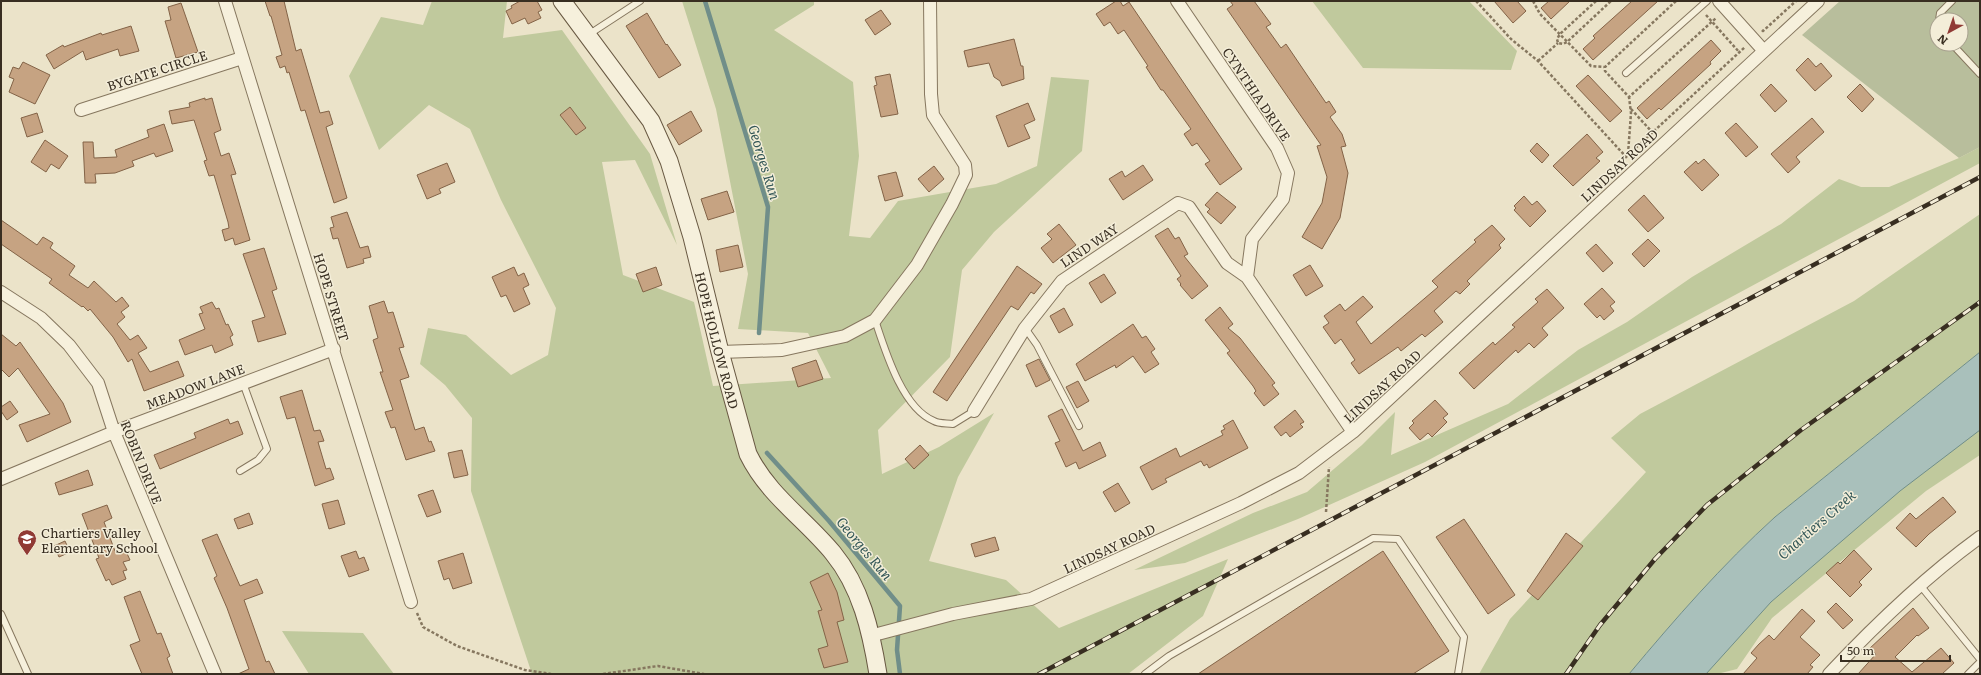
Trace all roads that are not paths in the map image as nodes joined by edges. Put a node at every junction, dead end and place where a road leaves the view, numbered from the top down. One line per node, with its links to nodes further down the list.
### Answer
1 (224, 1): 14 (street, HOPE STREET)
2 (562, 1): 11 (main road, HOPE HOLLOW ROAD)
3 (640, 1): 11 (lane)
4 (930, 1): 20 (street)
5 (1177, 1): 18 (street, CYNTHIA DRIVE)
6 (1707, 1): 15 (lane)
7 (1719, 1): 12 (street)
8 (1818, 1): 12 (street, LINDSAY ROAD)
9 (1952, 1): 10 (lane)
10 (1941, 12)
11 (587, 36): 23 (main road, HOPE HOLLOW ROAD)
12 (1764, 50): 28 (street, LINDSAY ROAD)
13 (1959, 52): 16 (lane)
14 (242, 58): 17 (street, BYGATE CIRCLE); 22 (street, HOPE STREET)
15 (1626, 73)
16 (1980, 74)
17 (81, 110)
18 (1247, 277): 21 (street, LIND WAY); 28 (street)
19 (1, 292): 27 (street, ROBIN DRIVE)
20 (875, 320): 23 (street); 25 (lane)
21 (1025, 328): 25 (street, LIND WAY); 26 (lane)
22 (334, 349): 24 (street, MEADOW LANE); 33 (street, HOPE STREET)
23 (720, 352): 35 (main road, HOPE HOLLOW ROAD)
24 (243, 383): 27 (street, MEADOW LANE); 29 (lane)
25 (974, 411)
26 (1079, 426)
27 (114, 432): 30 (street, MEADOW LANE); 39 (street, ROBIN DRIVE)
28 (1353, 432): 35 (street, LINDSAY ROAD)
29 (240, 471)
30 (1, 479)
31 (1980, 537): 32 (street)
32 (1920, 585): 36 (lane); 43 (street)
33 (411, 602)
34 (1, 614): 38 (lane)
35 (878, 634): 40 (main road, HOPE HOLLOW ROAD)
36 (1980, 659)
37 (1980, 662): 44 (lane)
38 (28, 674)
39 (215, 674)
40 (878, 674)
41 (1145, 674): 42 (lane)
42 (1458, 674)
43 (1829, 674)
44 (1968, 674)

